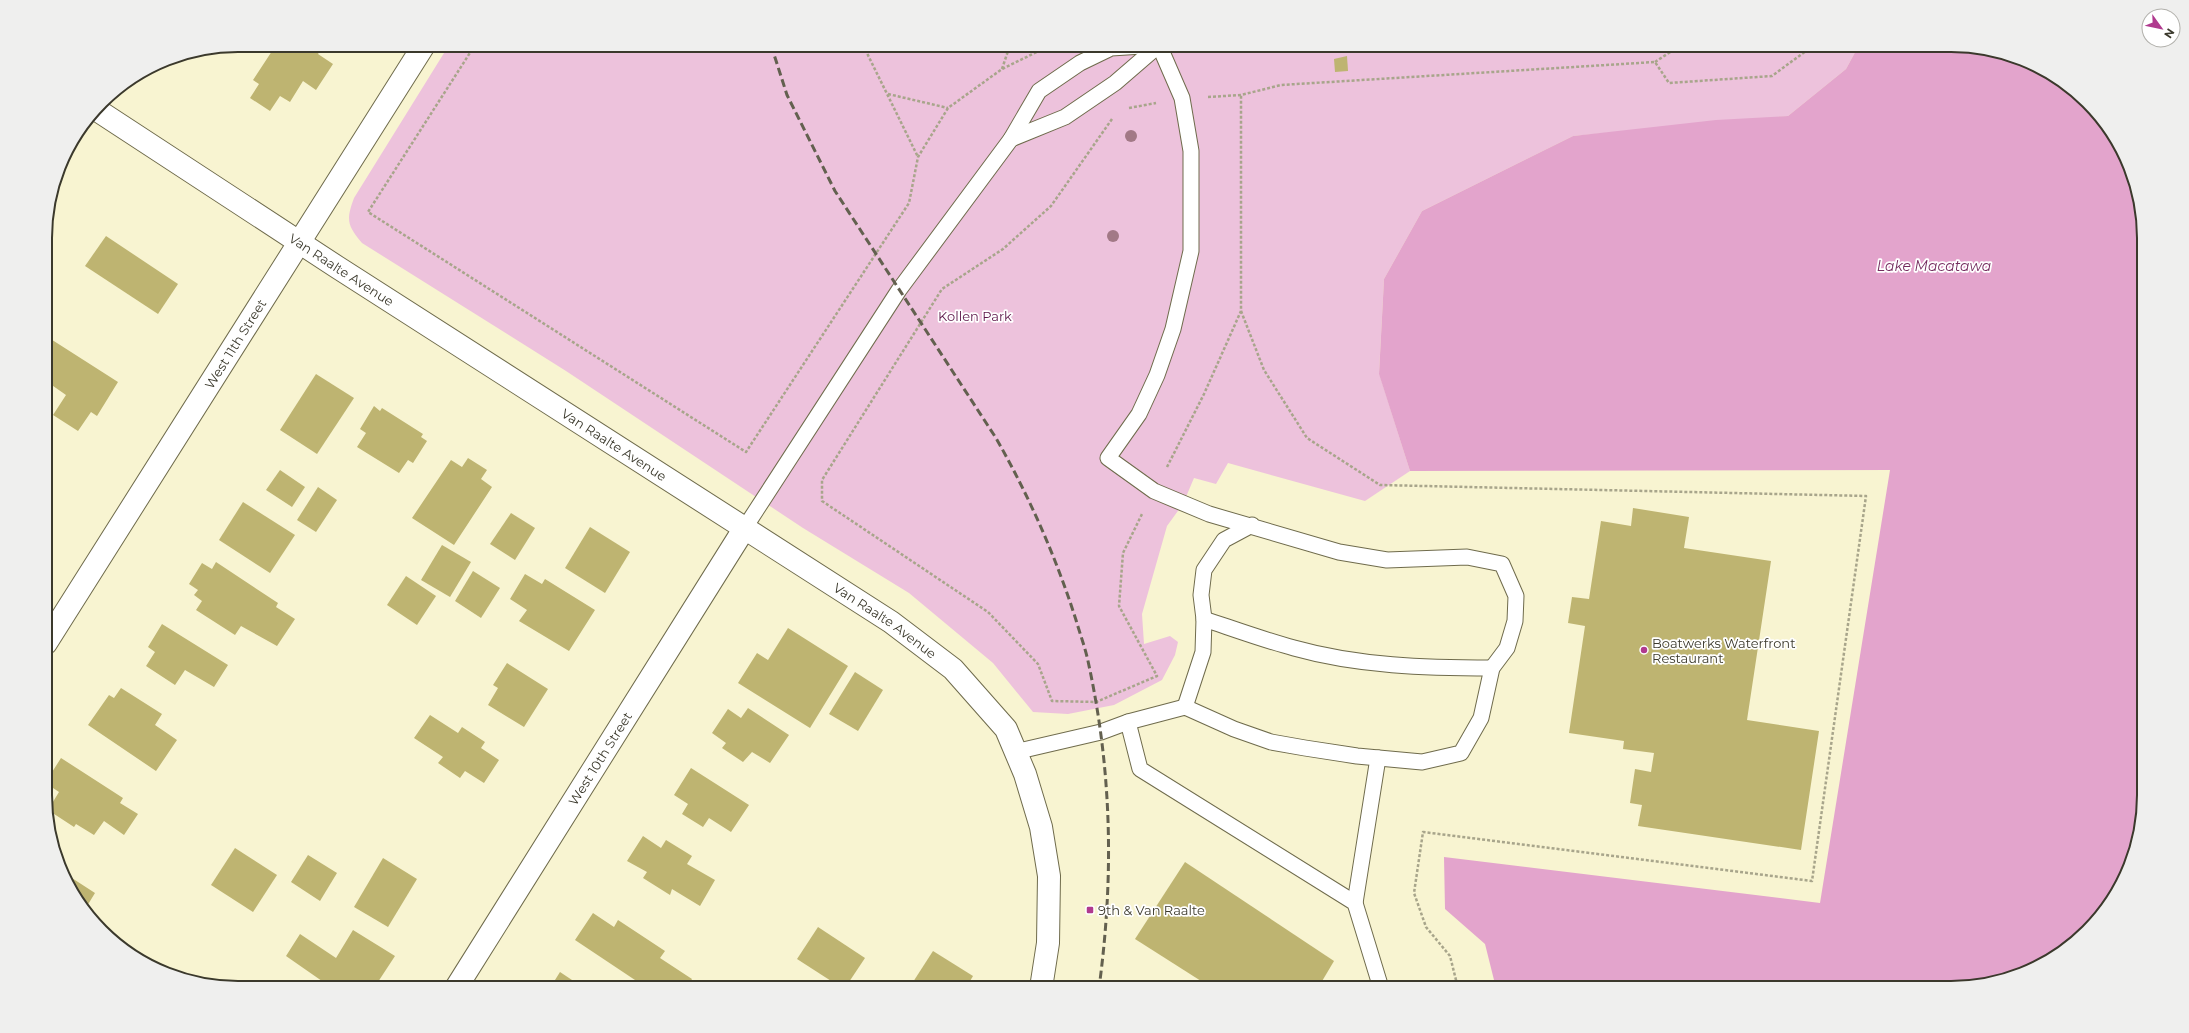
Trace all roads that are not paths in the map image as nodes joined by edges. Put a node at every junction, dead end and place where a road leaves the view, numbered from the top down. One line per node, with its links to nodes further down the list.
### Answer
1 (420, 52): 7 (street, West 11th Street)
2 (1103, 52): 6 (lane)
3 (1151, 52): 6 (lane)
4 (1162, 52): 8 (lane)
5 (100, 112): 7 (street, Van Raalte Avenue)
6 (1011, 139): 9 (lane)
7 (299, 243): 9 (street, Van Raalte Avenue); 11 (street, West 11th Street)
8 (1252, 525): 10 (lane); 12 (lane)
9 (744, 529): 15 (street, Van Raalte Avenue); 18 (street, West 10th Street)
10 (1204, 619): 12 (lane); 13 (lane)
11 (52, 634)
12 (1492, 668): 16 (lane)
13 (1186, 707): 14 (lane); 16 (lane)
14 (1128, 722): 15 (lane); 17 (lane)
15 (1015, 752): 19 (street, Van Raalte Avenue)
16 (1378, 758): 17 (lane)
17 (1355, 903): 20 (lane)
18 (460, 981)
19 (1042, 981)
20 (1379, 981)

